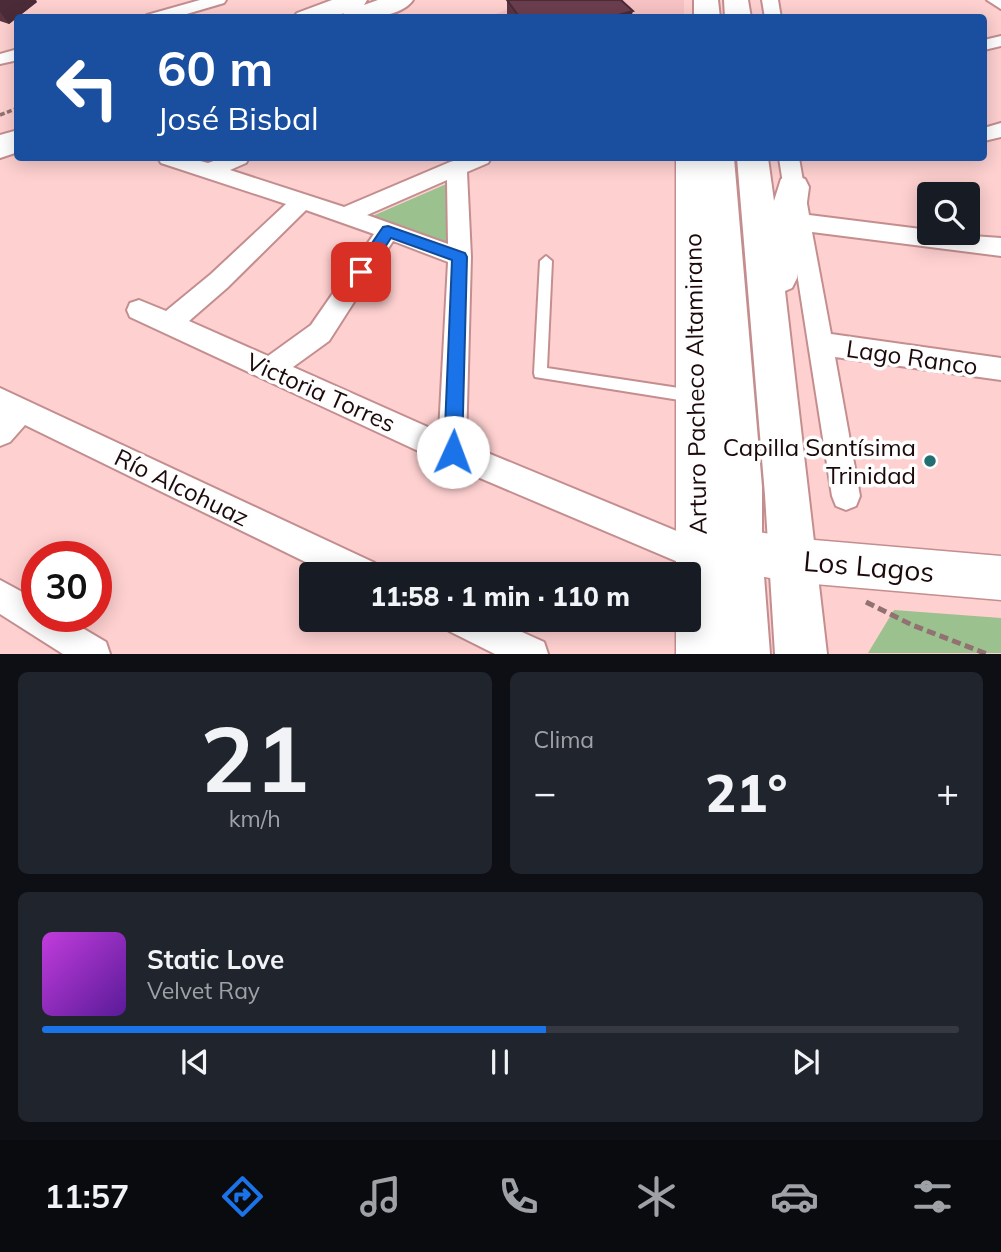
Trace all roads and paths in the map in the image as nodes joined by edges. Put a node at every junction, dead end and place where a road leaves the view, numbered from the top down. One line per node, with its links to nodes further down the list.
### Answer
1 (218, 0): 6 (street)
2 (355, 0): 7 (main road)
3 (401, 0): 8 (main road)
4 (995, 0): 5 (street)
5 (1001, 4)
6 (167, 14)
7 (317, 14)
8 (364, 14)
9 (178, 161): 16 (street)
10 (233, 161): 16 (street)
11 (473, 161): 15 (street)
12 (690, 161): 31 (street, Arturo Pacheco Altamirano)
13 (718, 161): 36 (main road)
14 (753, 161): 25 (main road)
15 (457, 167): 19 (street); 23 (street)
16 (210, 171): 18 (street)
17 (791, 172): 20 (street); 25 (main road)
18 (302, 201): 19 (street); 27 (street)
19 (345, 215): 21 (street)
20 (799, 222): 22 (street); 28 (street)
21 (388, 231): 23 (street); 29 (street)
22 (1001, 247)
23 (460, 257): 34 (street)
24 (546, 261): 31 (lane)
25 (769, 306): 37 (main road)
26 (139, 310): 27 (street, Victoria Torres)
27 (168, 324): 29 (street, Victoria Torres)
28 (822, 344): 30 (street, Lago Ranco); 35 (street)
29 (271, 369): 34 (street, Victoria Torres)
30 (1001, 369)
31 (696, 397): 36 (street, Arturo Pacheco Altamirano)
32 (10, 405): 33 (street); 38 (street, Río Alcohuaz)
33 (0, 433)
34 (453, 452): 36 (street, Victoria Torres)
35 (846, 496)
36 (718, 552): 37 (street, Los Lagos); 45 (street, Arturo Pacheco Altamirano); 46 (main road)
37 (791, 560): 39 (street, Los Lagos); 47 (main road)
38 (339, 562)
39 (1001, 578)
40 (0, 596): 43 (street)
41 (863, 600): 48 (path)
42 (486, 632): 44 (street)
43 (94, 653)
44 (532, 653)
45 (700, 653)
46 (744, 653)
47 (801, 653)
48 (987, 653)

